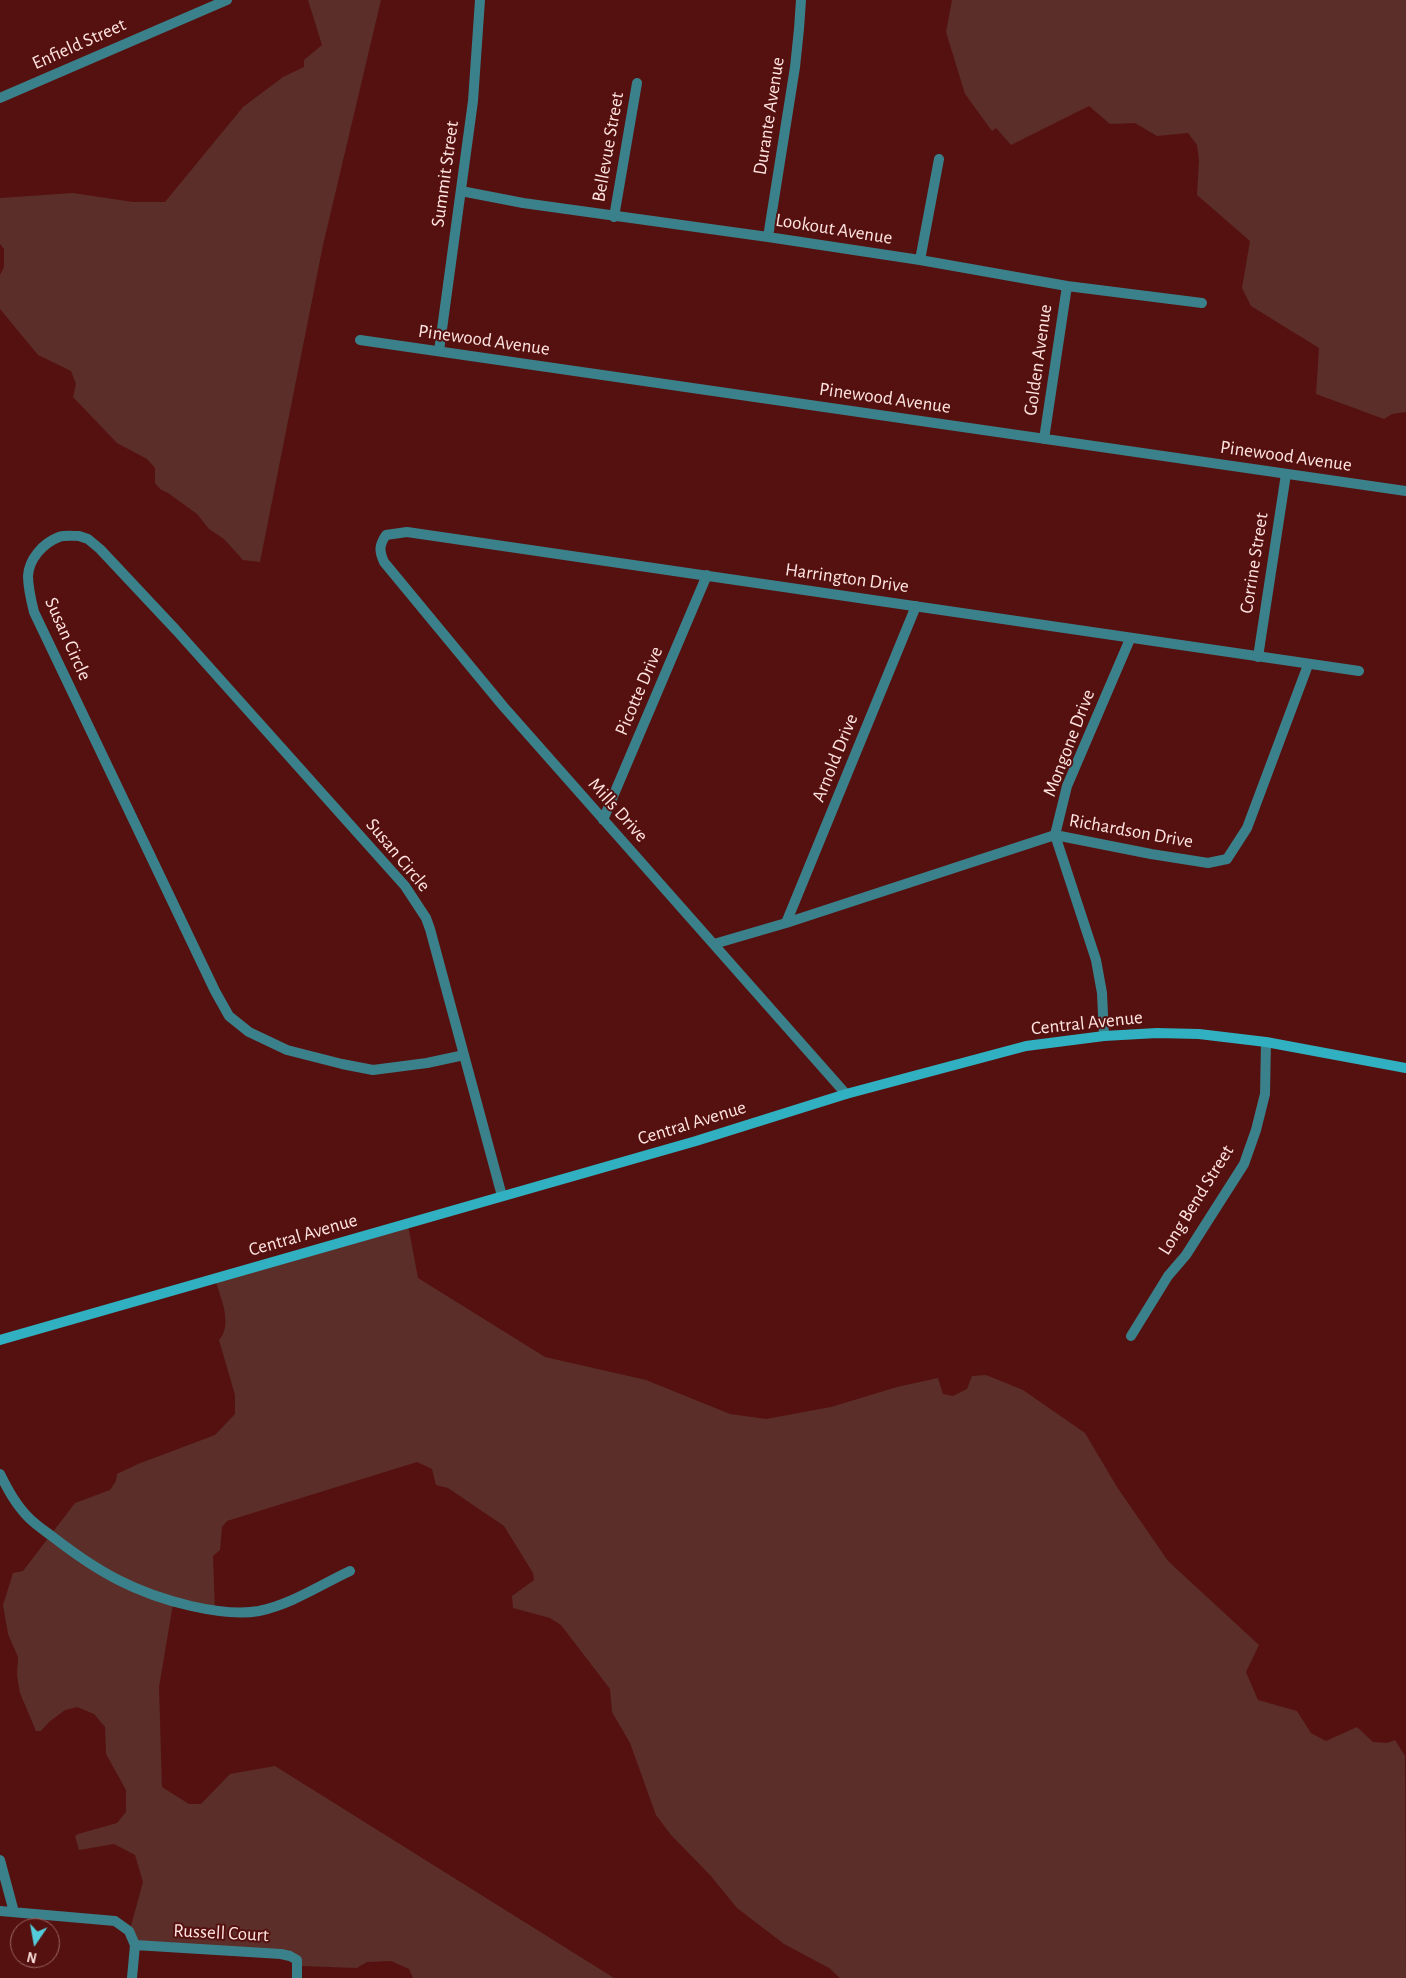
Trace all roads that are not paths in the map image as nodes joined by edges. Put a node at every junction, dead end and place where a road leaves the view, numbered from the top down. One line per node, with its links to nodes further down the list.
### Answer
1 (227, 0): 5 (street, Enfield Street)
2 (480, 0): 7 (street, Summit Street)
3 (801, 0): 9 (street, Durante Avenue)
4 (637, 83): 8 (street, Bellevue Street)
5 (0, 98)
6 (939, 159): 10 (street)
7 (461, 191): 8 (street, Lookout Avenue); 14 (street, Summit Street)
8 (614, 216): 9 (street, Lookout Avenue)
9 (768, 237): 10 (street, Lookout Avenue)
10 (920, 260): 11 (street, Lookout Avenue)
11 (1067, 286): 12 (street, Lookout Avenue); 15 (street, Golden Avenue)
12 (1202, 303)
13 (360, 340): 14 (street, Pinewood Avenue)
14 (439, 352): 15 (street, Pinewood Avenue)
15 (1044, 439): 16 (street, Pinewood Avenue)
16 (1286, 474): 17 (street, Pinewood Avenue); 22 (street, Corrine Street)
17 (1406, 491)
18 (383, 540): 19 (street, Harrington Drive); 25 (street, Mills Drive)
19 (707, 575): 20 (street, Harrington Drive); 25 (street, Picotte Drive)
20 (916, 606): 21 (street, Harrington Drive); 27 (street, Arnold Drive)
21 (1130, 639): 22 (street, Harrington Drive); 26 (street, Mongone Drive)
22 (1258, 658): 23 (street, Harrington Drive)
23 (1308, 665): 24 (street, Harrington Drive); 26 (street, Richardson Drive)
24 (1359, 671)
25 (603, 820): 28 (street, Mills Drive)
26 (1055, 835): 27 (street, Richardson Drive); 29 (street)
27 (786, 923): 28 (street, Richardson Drive)
28 (714, 944): 33 (street, Mills Drive)
29 (1104, 1036): 30 (main road, Central Avenue); 33 (main road, Central Avenue)
30 (1266, 1042): 32 (main road, Central Avenue); 35 (street, Long Bend Street)
31 (464, 1055): 31 (street, Susan Circle); 34 (street, Susan Circle)
32 (1406, 1068)
33 (846, 1094): 34 (main road, Central Avenue)
34 (502, 1196): 36 (main road, Central Avenue)
35 (1131, 1336)
36 (0, 1340)
37 (0, 1474): 38 (street)
38 (350, 1571)
39 (0, 1860): 41 (street)
40 (0, 1912): 41 (street)
41 (14, 1912): 42 (street)
42 (135, 1945): 43 (street); 44 (street, Russell Court)
43 (132, 1978)
44 (297, 1978)

